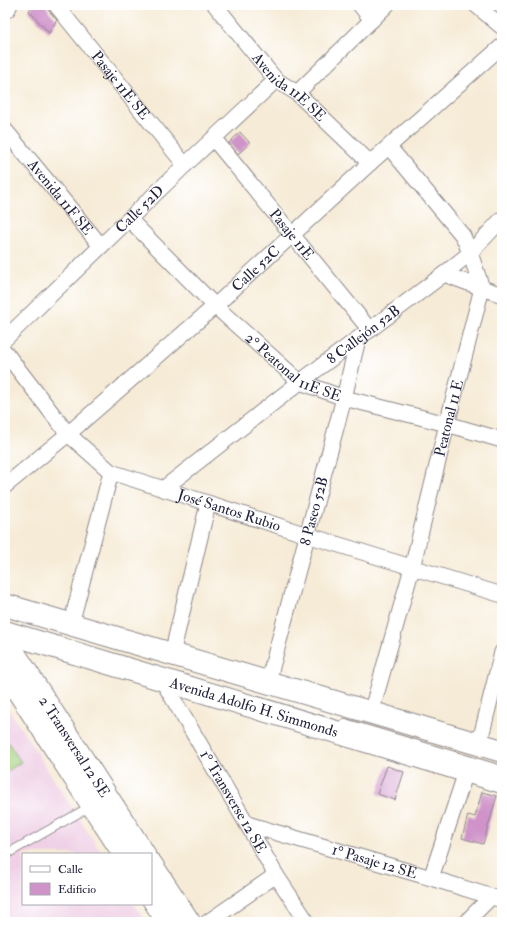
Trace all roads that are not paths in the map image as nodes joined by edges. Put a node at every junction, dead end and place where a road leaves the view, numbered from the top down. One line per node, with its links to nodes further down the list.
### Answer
1 (56, 5): 15 (street, Pasaje 11E SE)
2 (215, 5): 9 (street, Avenida 11E SE)
3 (360, 5): 6 (street)
4 (387, 5): 6 (street)
5 (476, 5): 7 (street)
6 (372, 20): 10 (street)
7 (502, 27)
8 (502, 46): 13 (street, Calle 52C)
9 (276, 80): 10 (street, Avenida 11E SE); 12 (street, Calle 52D)
10 (296, 93): 14 (street, Avenida 11E SE)
11 (5, 130): 19 (street, Avenida 11F SE)
12 (214, 138): 15 (street, Calle 52D); 18 (street, Pasaje 11E)
13 (388, 147): 14 (street, Calle 52C); 20 (street)
14 (370, 163): 18 (street, Calle 52C)
15 (185, 164): 16 (street, Calle 52D)
16 (129, 219): 19 (street, Calle 52D); 24 (street, 2° Peatonal 11E SE)
17 (502, 219): 20 (street, 8 Callejón 52B)
18 (292, 234): 24 (street, Calle 52C); 25 (street, Pasaje 11E)
19 (101, 246): 26 (street, Calle 52D)
20 (470, 253): 21 (street, 8 Callejón 52B); 22 (street)
21 (444, 274): 22 (street); 25 (street, 8 Callejón 52B)
22 (482, 288): 23 (street); 30 (street, Peatonal 11 E)
23 (502, 295)
24 (214, 306): 28 (street, 2° Peatonal 11E SE); 31 (street, Calle 52C)
25 (364, 334): 28 (street, 8 Callejón 52B); 29 (street, 8 Paseo 52B)
26 (5, 339)
27 (5, 352): 31 (street, José Santos Rubio)
28 (300, 382): 29 (street, 2° Peatonal 11E SE); 35 (street, 8 Callejón 52B)
29 (344, 398): 30 (street, 2° Peatonal 11E SE); 37 (street, 8 Paseo 52B)
30 (447, 424): 32 (street, 2° Peatonal 11E SE); 38 (street, Peatonal 11 E)
31 (68, 434): 33 (street, José Santos Rubio); 34 (street, Calle 52C)
32 (502, 440)
33 (111, 472): 35 (street, José Santos Rubio); 41 (street)
34 (5, 486)
35 (163, 489): 36 (street, José Santos Rubio)
36 (208, 504): 37 (street, José Santos Rubio); 44 (street)
37 (307, 536): 38 (street, José Santos Rubio); 47 (street, 8 Paseo 52B)
38 (412, 568): 39 (street, José Santos Rubio); 48 (street, Peatonal 11 E)
39 (502, 594)
40 (5, 605): 41 (main road, Avenida Adolfo H. Simmonds)
41 (71, 624): 44 (main road, Avenida Adolfo H. Simmonds)
42 (7, 630): 45 (main road, 2 Transversal 12 SE); 46 (main road, Avenida Adolfo H. Simmonds)
43 (502, 652): 50 (street)
44 (172, 654): 47 (main road, Avenida Adolfo H. Simmonds)
45 (13, 680): 55 (main road, 2 Transversal 12 SE); 58 (main road, 2 Transversal 12 SE)
46 (162, 680): 53 (main road, Avenida Adolfo H. Simmonds); 56 (street, 1° Transverse 12 SE)
47 (268, 682): 48 (main road, Avenida Adolfo H. Simmonds)
48 (371, 713): 50 (main road, Avenida Adolfo H. Simmonds)
49 (341, 722): 52 (lane, Avenida Adolfo H. Simmonds)
50 (478, 744): 51 (main road, Avenida Adolfo H. Simmonds)
51 (502, 752)
52 (502, 770)
53 (466, 772): 54 (main road, Avenida Adolfo H. Simmonds); 62 (street)
54 (502, 782)
55 (92, 805): 57 (main road, 2 Transversal 12 SE); 59 (lane)
56 (247, 824): 61 (street, 1° Transverse 12 SE); 62 (street, 1° Pasaje 12 SE)
57 (123, 853)
58 (143, 853)
59 (5, 855)
60 (152, 866): 66 (main road)
61 (276, 875): 67 (street); 68 (street, 1° Transverse 12 SE)
62 (431, 878): 64 (street, 1° Pasaje 12 SE)
63 (152, 898): 65 (main road)
64 (496, 898): 69 (street)
65 (168, 922)
66 (189, 922)
67 (208, 922)
68 (307, 922)
69 (466, 922)

